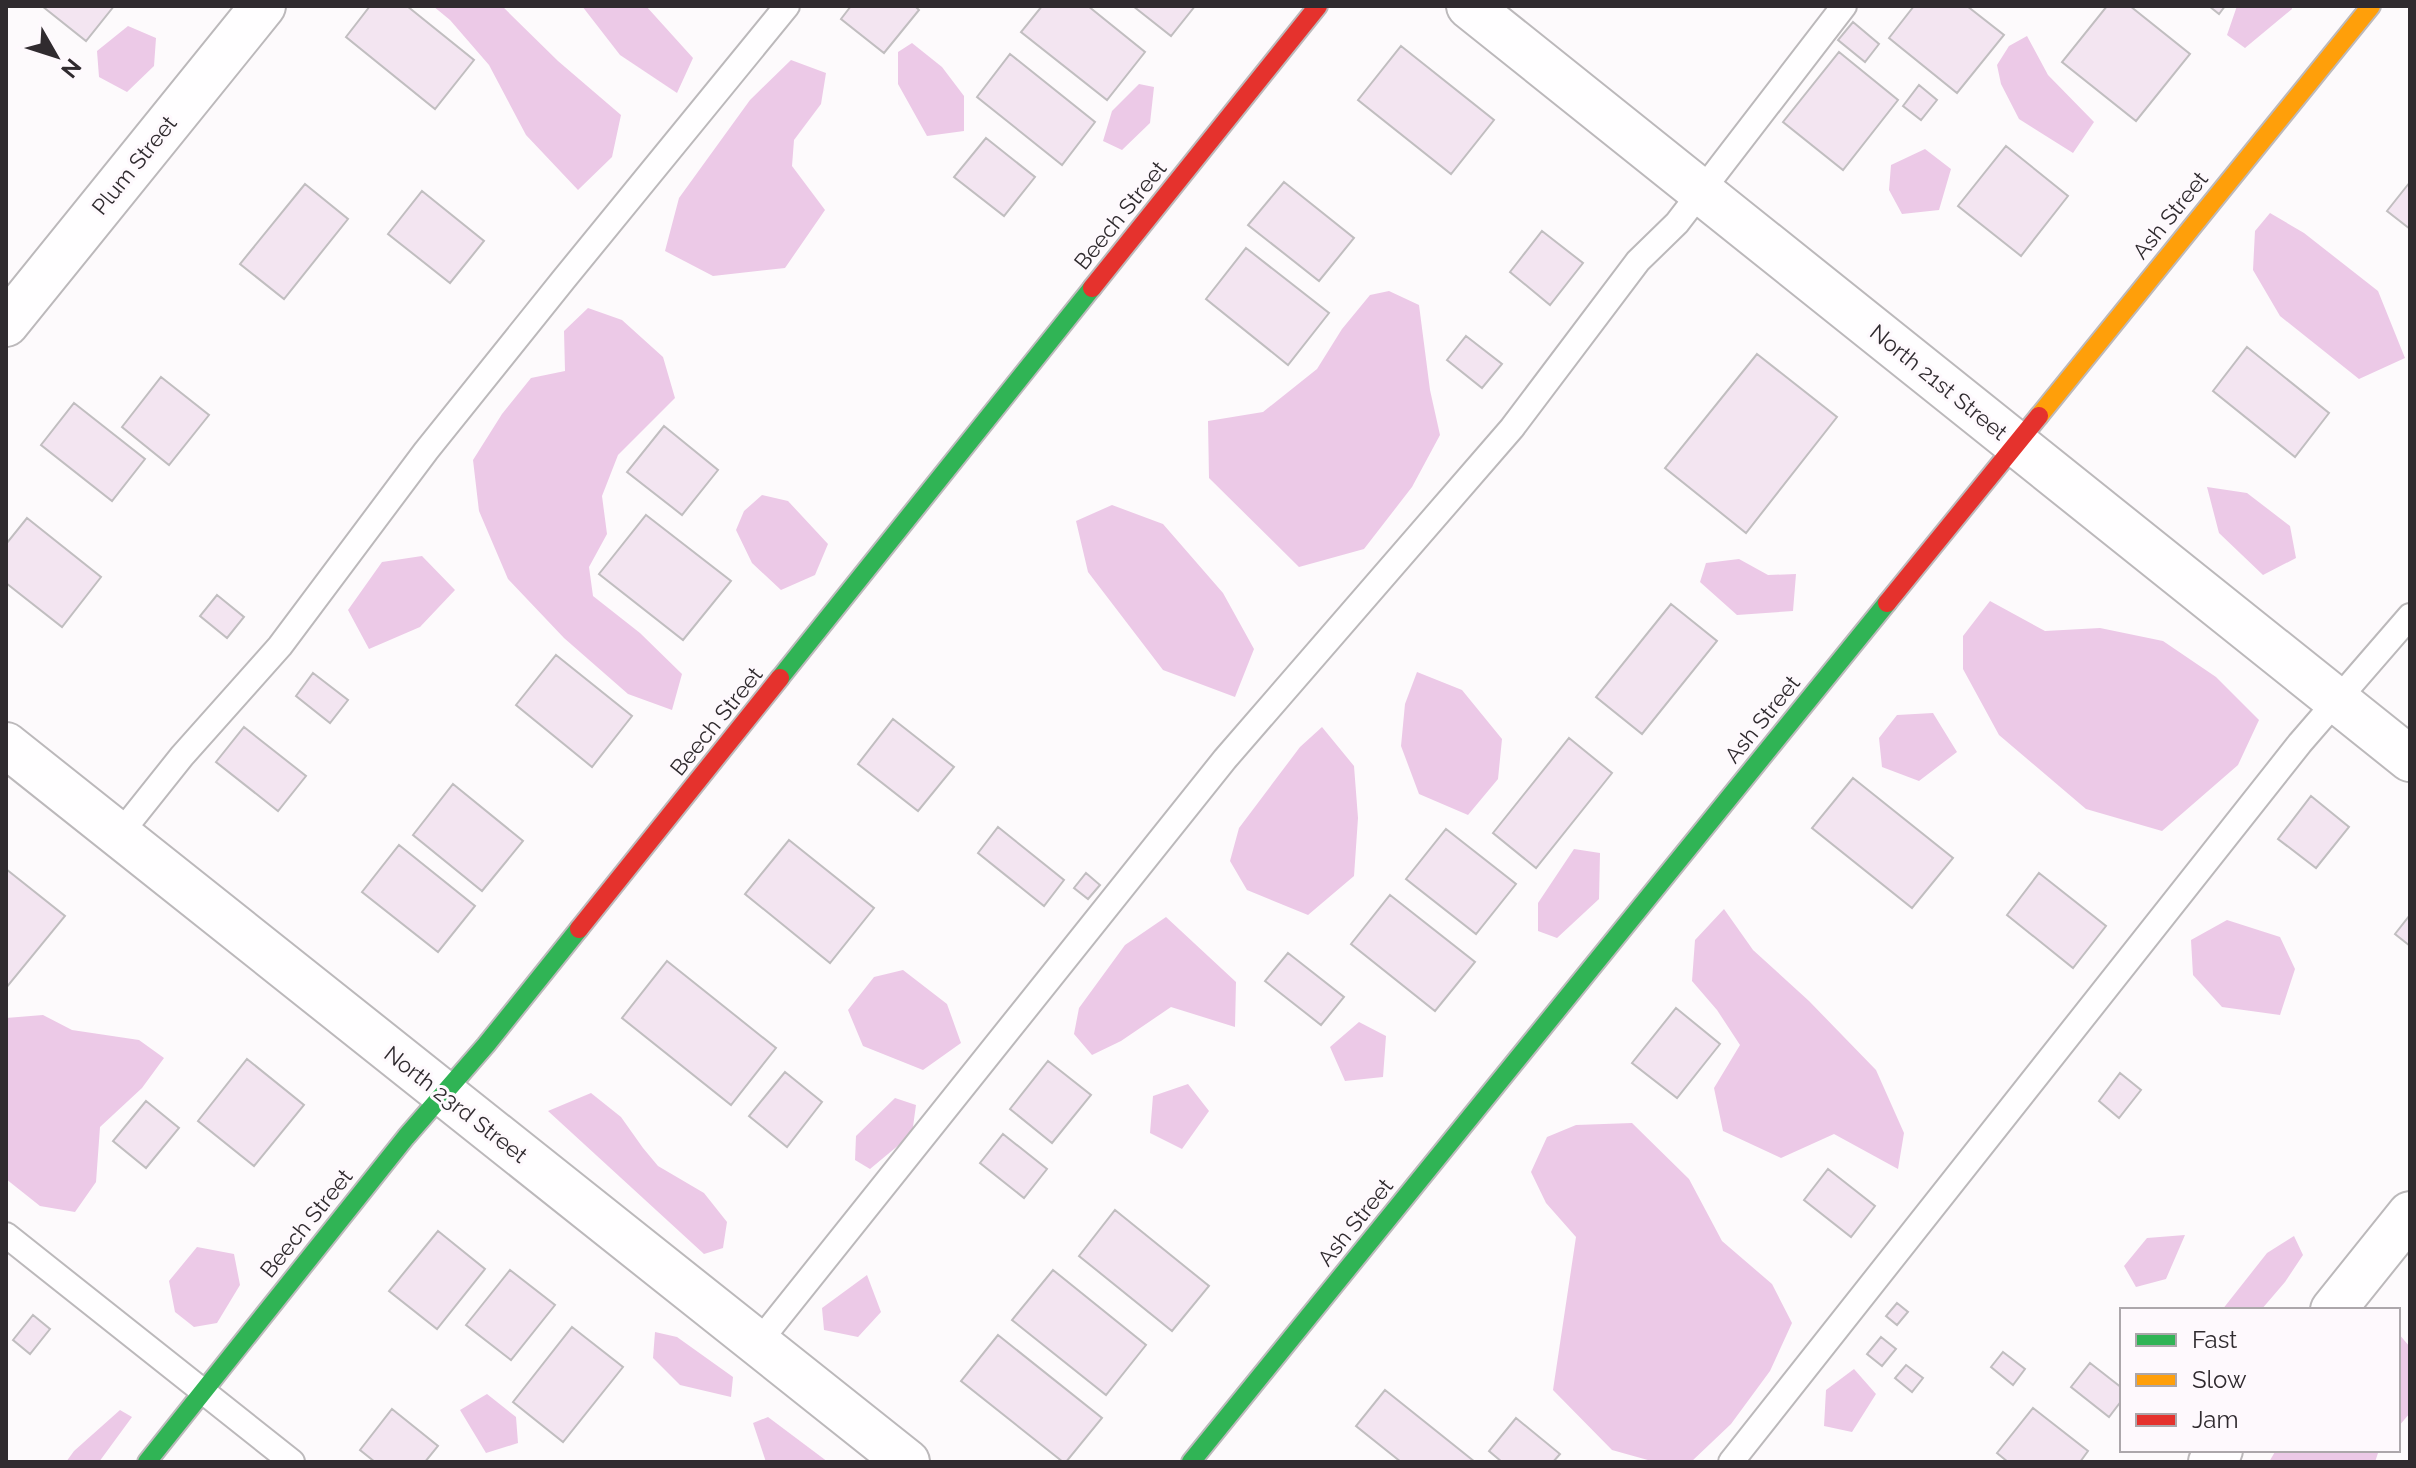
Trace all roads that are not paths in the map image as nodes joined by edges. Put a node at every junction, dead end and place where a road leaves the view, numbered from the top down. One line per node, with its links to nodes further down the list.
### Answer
1 (263, 6): 8 (street, Plum Street)
2 (787, 6): 14 (lane)
3 (1318, 6): 15 (street, Beech Street)
4 (1469, 6): 7 (street, North 21st Street)
5 (1844, 6): 7 (lane)
6 (2371, 6): 9 (street, Ash Street)
7 (1701, 192): 9 (street, North 21st Street); 19 (lane)
8 (6, 324)
9 (2016, 444): 11 (street, North 21st Street); 24 (street, Ash Street)
10 (2410, 616): 11 (lane)
11 (2337, 701): 13 (street, North 21st Street); 25 (lane)
12 (6, 745): 14 (street, North 23rd Street)
13 (2410, 759)
14 (119, 835): 15 (street, North 23rd Street)
15 (443, 1094): 19 (street, North 23rd Street); 20 (street, Beech Street)
16 (2405, 1231): 18 (street)
17 (6, 1235): 20 (lane)
18 (2335, 1308)
19 (758, 1343): 23 (street, North 23rd Street)
20 (204, 1391): 21 (street, Beech Street); 22 (lane)
21 (147, 1462)
22 (292, 1462)
23 (907, 1462)
24 (1191, 1462)
25 (1731, 1462)

